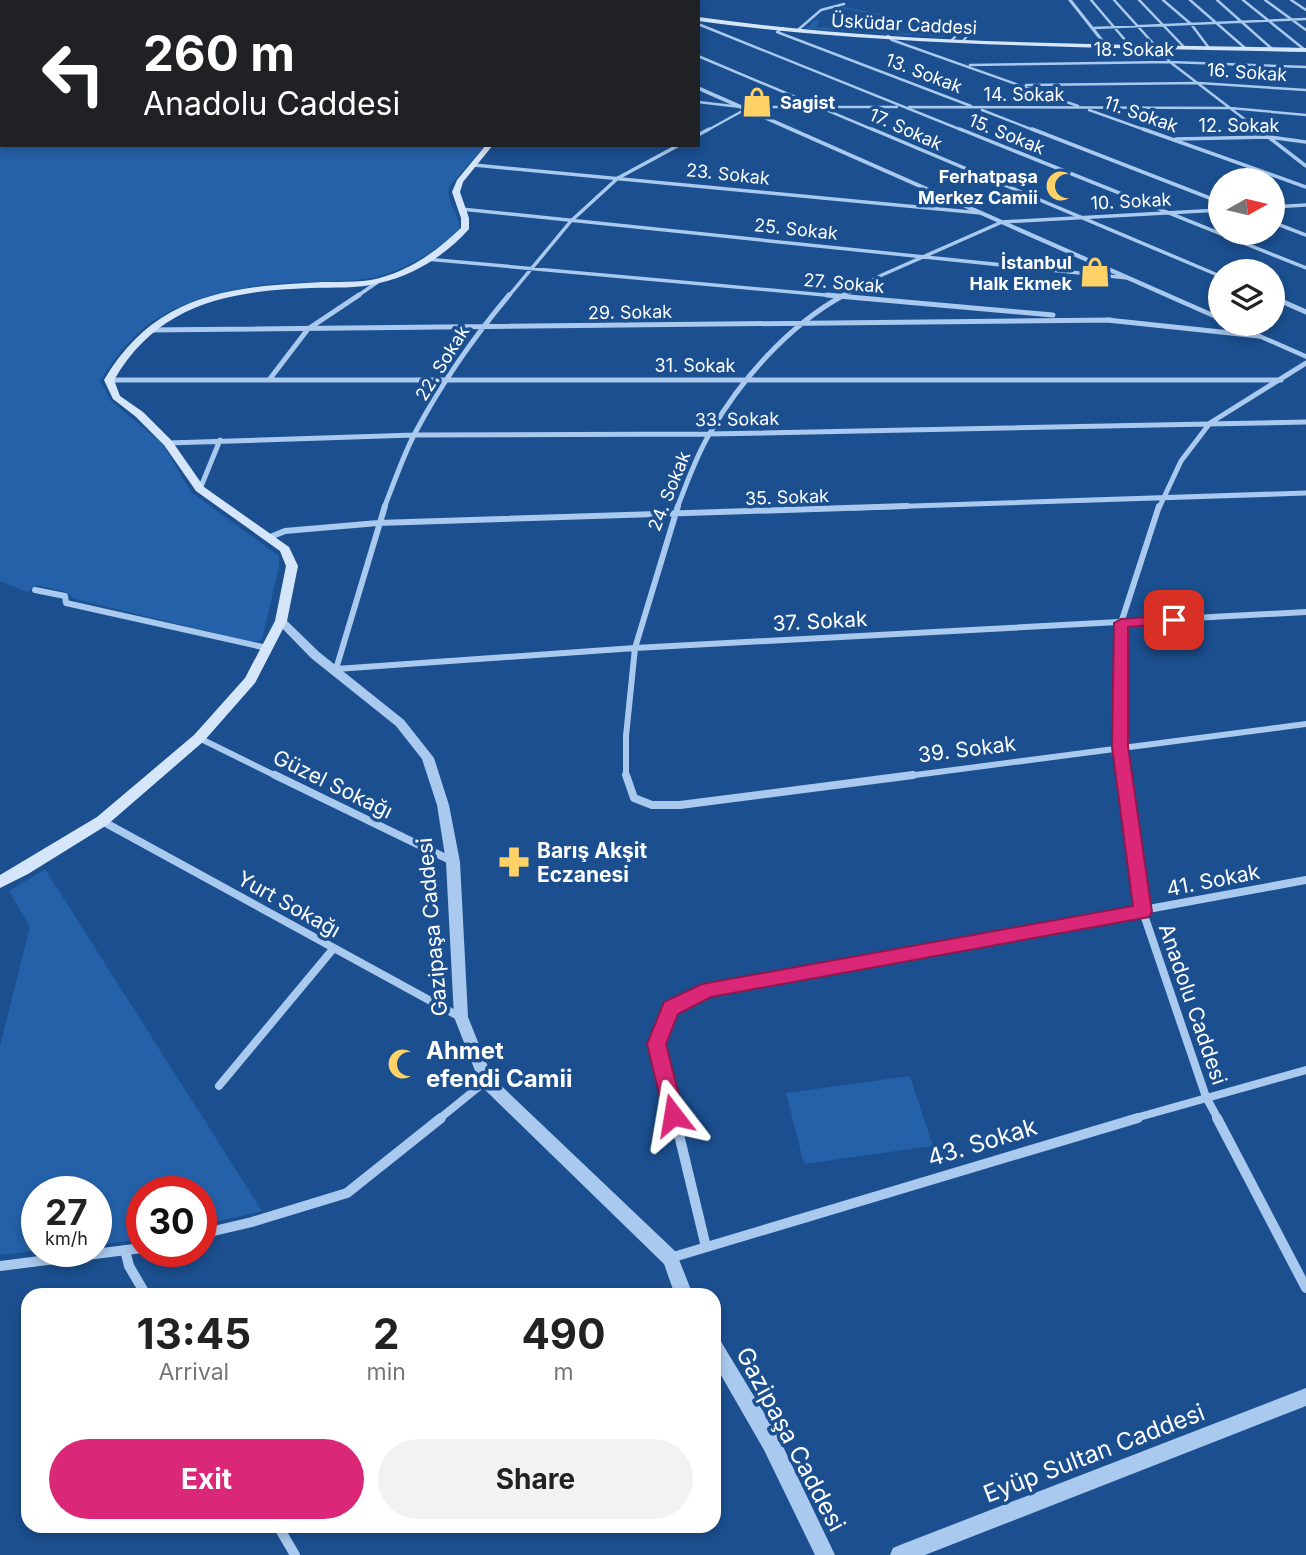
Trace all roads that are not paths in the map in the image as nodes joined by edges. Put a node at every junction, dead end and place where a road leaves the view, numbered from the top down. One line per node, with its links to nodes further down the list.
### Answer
1 (1070, 0): 25 (street)
2 (1091, 0): 23 (street)
3 (1114, 0): 24 (street)
4 (1139, 0): 21 (street)
5 (1163, 0): 20 (street)
6 (1190, 0): 19 (street)
7 (1217, 0): 18 (street)
8 (1242, 0): 16 (street)
9 (1265, 0): 13 (street)
10 (1291, 0): 12 (street)
11 (844, 4): 27 (street)
12 (1306, 10)
13 (1292, 19): 14 (street); 16 (street); 29 (street)
14 (1306, 19)
15 (700, 20): 26 (main road, Üsküdar Caddesi)
16 (1269, 20): 18 (street); 41 (street)
17 (700, 21): 52 (street, 15. Sokak)
18 (1242, 22): 19 (street); 40 (street)
19 (1217, 23): 20 (street); 39 (street)
20 (1191, 24): 21 (street); 38 (street)
21 (1164, 26): 24 (street); 37 (street)
22 (964, 27): 32 (street)
23 (1114, 27): 24 (street); 25 (street); 35 (street)
24 (1138, 27): 36 (street)
25 (1094, 28): 34 (street)
26 (780, 29): 27 (main road, Üsküdar Caddesi); 30 (main road, Üsküdar Caddesi); 54 (street, 13. Sokak)
27 (799, 29): 30 (main road, Üsküdar Caddesi)
28 (973, 29): 33 (street)
29 (1306, 30)
30 (840, 33): 31 (main road, Üsküdar Caddesi); 32 (main road, Üsküdar Caddesi)
31 (888, 36): 32 (main road, Üsküdar Caddesi); 44 (street, 11. Sokak)
32 (952, 39): 33 (main road, Üsküdar Caddesi)
33 (963, 40): 34 (main road, Üsküdar Caddesi)
34 (1108, 47): 35 (main road, Üsküdar Caddesi)
35 (1131, 47): 36 (main road, Üsküdar Caddesi)
36 (1156, 48): 37 (main road, Üsküdar Caddesi); 43 (street)
37 (1185, 48): 38 (main road, Üsküdar Caddesi)
38 (1209, 48): 39 (main road, Üsküdar Caddesi)
39 (1245, 48): 40 (main road, Üsküdar Caddesi)
40 (1270, 48): 41 (main road, Üsküdar Caddesi)
41 (1306, 50)
42 (700, 57): 51 (street, 17. Sokak)
43 (1170, 62): 44 (street, 18. Sokak); 45 (street, 18. Sokak); 46 (street)
44 (963, 65): 47 (street, 11. Sokak)
45 (1306, 67)
46 (1199, 83): 47 (street, 16. Sokak); 49 (street, 16. Sokak); 56 (street)
47 (1018, 85): 55 (street, 11. Sokak)
48 (700, 89): 53 (street)
49 (1306, 90)
50 (700, 102): 53 (street, 14. Sokak)
51 (822, 107): 52 (street, 14. Sokak); 53 (street, 14. Sokak); 75 (street, 17. Sokak)
52 (903, 107): 54 (street, 14. Sokak); 73 (street, 15. Sokak)
53 (744, 108): 58 (street); 74 (street)
54 (977, 108): 55 (street, 14. Sokak); 68 (street, 13. Sokak)
55 (1082, 108): 56 (street, 14. Sokak); 60 (street, 11. Sokak)
56 (1230, 108): 57 (street, 14. Sokak); 59 (street)
57 (1306, 115)
58 (700, 134)
59 (1269, 137): 60 (street, 12. Sokak); 61 (street, 12. Sokak); 65 (street)
60 (1172, 139): 67 (street, 11. Sokak)
61 (1306, 142)
62 (489, 147): 64 (main road)
63 (674, 147): 66 (street, 22. Sokak)
64 (474, 164): 66 (street, 23. Sokak); 71 (main road)
65 (1306, 166)
66 (618, 178): 74 (street, 23. Sokak); 76 (street, 22. Sokak)
67 (1306, 187)
68 (1208, 197)
69 (1306, 205): 70 (street)
70 (1285, 206)
71 (461, 209): 76 (street, 25. Sokak); 81 (main road)
72 (1208, 210): 73 (street, 10. Sokak)
73 (1167, 212): 75 (street, 10. Sokak); 82 (street, 15. Sokak)
74 (981, 213): 77 (street)
75 (1081, 218): 77 (street, 10. Sokak); 84 (street, 17. Sokak)
76 (571, 220): 80 (street, 25. Sokak); 83 (street, 22. Sokak)
77 (1002, 222): 80 (street, 24. Sokak); 85 (street)
78 (1285, 227): 79 (street)
79 (1306, 235)
80 (923, 256): 85 (street, 25. Sokak); 87 (street, 24. Sokak)
81 (426, 259): 83 (street, 27. Sokak); 86 (main road)
82 (1306, 268)
83 (531, 269): 87 (street, 27. Sokak); 93 (street, 22. Sokak)
84 (1208, 270)
85 (1128, 278): 90 (street)
86 (379, 281): 94 (street); 95 (main road)
87 (840, 297): 91 (street, 27. Sokak); 92 (street, 24. Sokak)
88 (1285, 303): 89 (street)
89 (1306, 312)
90 (1208, 314)
91 (1111, 320): 92 (street, 29. Sokak); 96 (street, 27. Sokak)
92 (800, 324): 93 (street, 29. Sokak); 100 (street, 24. Sokak)
93 (482, 327): 94 (street, 29. Sokak); 103 (street, 22. Sokak)
94 (308, 329): 95 (street, 29. Sokak); 102 (street)
95 (148, 330): 101 (main road)
96 (1208, 330)
97 (1259, 336): 98 (street)
98 (1306, 357)
99 (1306, 363): 104 (street, Anadolu Caddesi)
100 (747, 379): 103 (street, 31. Sokak); 104 (street, 31. Sokak); 107 (street, 24. Sokak)
101 (109, 380): 102 (street, 31. Sokak); 110 (main road)
102 (268, 380): 103 (street, 31. Sokak)
103 (446, 380): 108 (street, 22. Sokak)
104 (1281, 380): 106 (street, Anadolu Caddesi)
105 (1306, 422): 106 (street, 33. Sokak)
106 (1210, 423): 107 (street, 33. Sokak); 113 (street, Anadolu Caddesi)
107 (709, 433): 108 (street, 33. Sokak); 114 (street, 24. Sokak)
108 (414, 435): 109 (street, 33. Sokak); 115 (street, 22. Sokak)
109 (220, 440): 110 (street, 33. Sokak); 111 (street)
110 (168, 443): 111 (main road)
111 (200, 489): 116 (main road)
112 (1306, 493): 113 (street, 35. Sokak)
113 (1162, 498): 114 (street, 35. Sokak); 120 (street, Anadolu Caddesi)
114 (674, 514): 115 (street, 35. Sokak); 122 (street, 24. Sokak)
115 (378, 523): 116 (street, 35. Sokak); 123 (street, 22. Sokak)
116 (270, 537): 119 (main road)
117 (35, 590): 121 (street)
118 (1306, 612): 120 (street, 37. Sokak)
119 (281, 621): 121 (main road); 123 (street, Gazipaşa Caddesi)
120 (1121, 623): 122 (street, 37. Sokak); 126 (street, Anadolu Caddesi)
121 (267, 648): 125 (main road)
122 (635, 648): 123 (street, 37. Sokak); 127 (street, 24. Sokak)
123 (336, 669): 129 (street, Gazipaşa Caddesi)
124 (1306, 724): 126 (street, 39. Sokak)
125 (199, 738): 128 (main road); 129 (street, Güzel Sokağı)
126 (1120, 747): 127 (street, 39. Sokak); 132 (street, Anadolu Caddesi)
127 (634, 798)
128 (102, 821): 131 (main road); 133 (street, Yurt Sokağı)
129 (453, 862): 134 (street, Gazipaşa Caddesi)
130 (1306, 880): 132 (street, 41. Sokak)
131 (0, 882)
132 (1143, 912): 138 (street, Anadolu Caddesi); 140 (street, 41. Sokak)
133 (333, 949): 134 (street, Yurt Sokağı); 137 (street)
134 (461, 1017): 136 (street, Gazipaşa Caddesi)
135 (1306, 1070): 138 (street, 43. Sokak)
136 (486, 1081): 139 (street); 142 (street, Gazipaşa Caddesi)
137 (219, 1086)
138 (1206, 1097): 140 (street, 43. Sokak); 146 (street, Anadolu Caddesi)
139 (217, 1230)
140 (706, 1247): 142 (street, 43. Sokak)
141 (125, 1250): 143 (street); 144 (street)
142 (670, 1258): 145 (street, Gazipaşa Caddesi)
143 (0, 1266)
144 (142, 1288)
145 (681, 1288)
146 (1306, 1288)
147 (721, 1358): 151 (street, Gazipaşa Caddesi)
148 (1306, 1397): 152 (street, Eyüp Sultan Caddesi)
149 (282, 1533): 150 (street)
150 (295, 1555)
151 (825, 1555)
152 (900, 1555)

